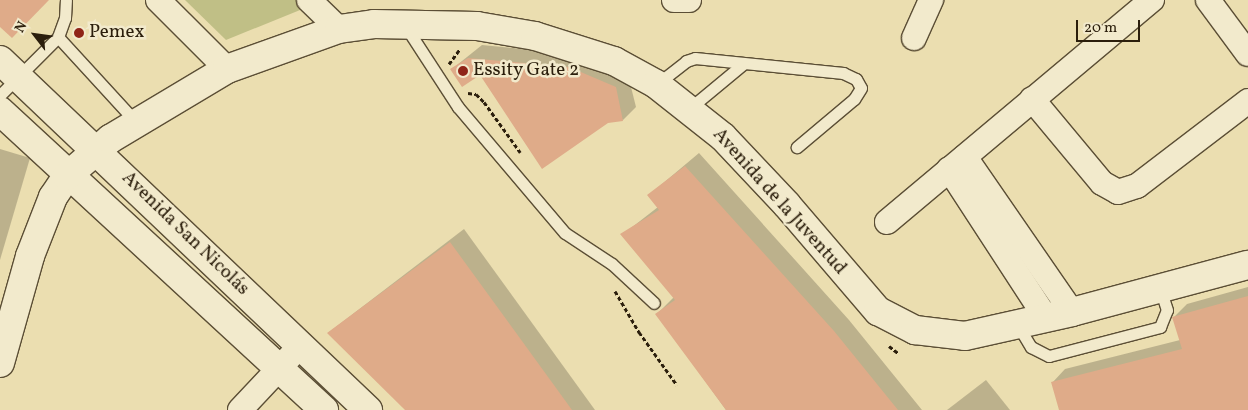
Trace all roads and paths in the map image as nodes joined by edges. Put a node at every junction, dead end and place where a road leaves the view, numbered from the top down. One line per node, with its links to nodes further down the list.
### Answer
1 (66, 0): 11 (lane)
2 (158, 0): 16 (street)
3 (309, 0): 10 (street)
4 (674, 0): 5 (street)
5 (689, 0)
6 (931, 0): 12 (street)
7 (1152, 0): 21 (street)
8 (1208, 0): 14 (street)
9 (404, 23): 10 (street, Avenida de la Juventud); 19 (street, Avenida de la Juventud); 35 (lane)
10 (338, 29): 16 (street, Avenida de la Juventud)
11 (58, 37): 18 (lane); 25 (lane)
12 (914, 38)
13 (466, 46): 17 (path)
14 (1248, 54)
15 (743, 64): 19 (lane); 23 (lane); 26 (lane)
16 (227, 69): 25 (street, Avenida de la Juventud)
17 (449, 69)
18 (6, 78): 27 (street, Avenida San Nicolás)
19 (656, 84): 23 (street, Avenida de la Juventud)
20 (461, 88): 28 (path)
21 (1032, 99): 22 (street); 29 (street)
22 (1248, 101)
23 (690, 108): 38 (street, Avenida de la Juventud)
24 (0, 111): 30 (street, Avenida San Nicolás)
25 (136, 122): 27 (street, Avenida de la Juventud)
26 (797, 147)
27 (97, 150): 30 (street, Avenida de la Juventud); 40 (street, Avenida San Nicolás)
28 (523, 157)
29 (957, 163): 31 (street); 36 (street); 37 (street)
30 (67, 176): 42 (street, Avenida de la Juventud); 43 (street, Avenida San Nicolás)
31 (887, 222)
32 (1248, 264): 34 (street, Avenida de la Juventud)
33 (613, 288): 44 (path)
34 (1160, 288): 36 (street, Avenida de la Juventud); 38 (lane)
35 (654, 303)
36 (1072, 312): 37 (street, Avenida de la Juventud)
37 (1046, 318): 38 (street, Avenida de la Juventud)
38 (1017, 324)
39 (883, 340): 41 (path)
40 (301, 345): 43 (street); 47 (street, Avenida San Nicolás)
41 (898, 353)
42 (1, 355)
43 (279, 368): 45 (street); 46 (street, Avenida San Nicolás)
44 (677, 385)
45 (240, 410)
46 (324, 410)
47 (368, 410)

